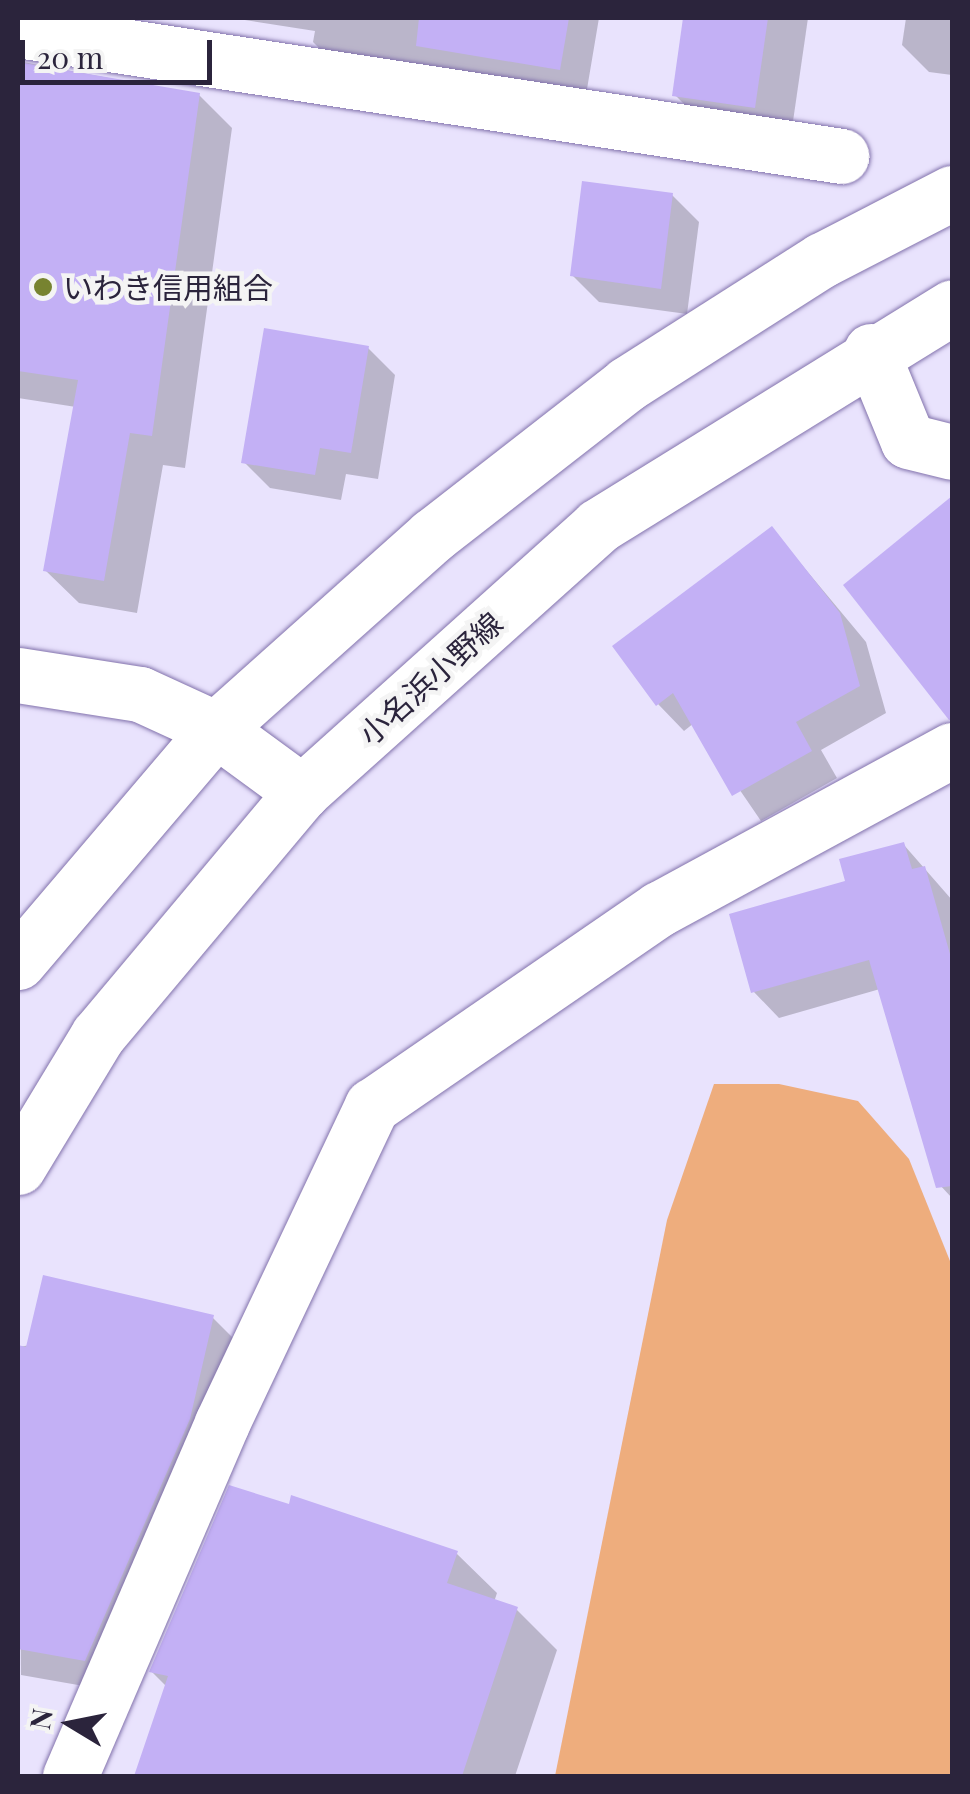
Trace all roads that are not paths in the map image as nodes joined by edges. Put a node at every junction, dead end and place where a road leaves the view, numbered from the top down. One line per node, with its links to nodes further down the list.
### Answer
1 (18, 30): 2 (street)
2 (135, 33): 3 (street)
3 (841, 156)
4 (952, 193): 9 (street)
5 (952, 307): 6 (street, 小名浜小野線)
6 (872, 351): 7 (street); 11 (street, 小名浜小野線)
7 (952, 452)
8 (18, 675): 9 (street)
9 (216, 729): 11 (street); 12 (street)
10 (952, 750): 14 (street)
11 (302, 792): 13 (street, 小名浜小野線)
12 (18, 962)
13 (18, 1167)
14 (70, 1776)

